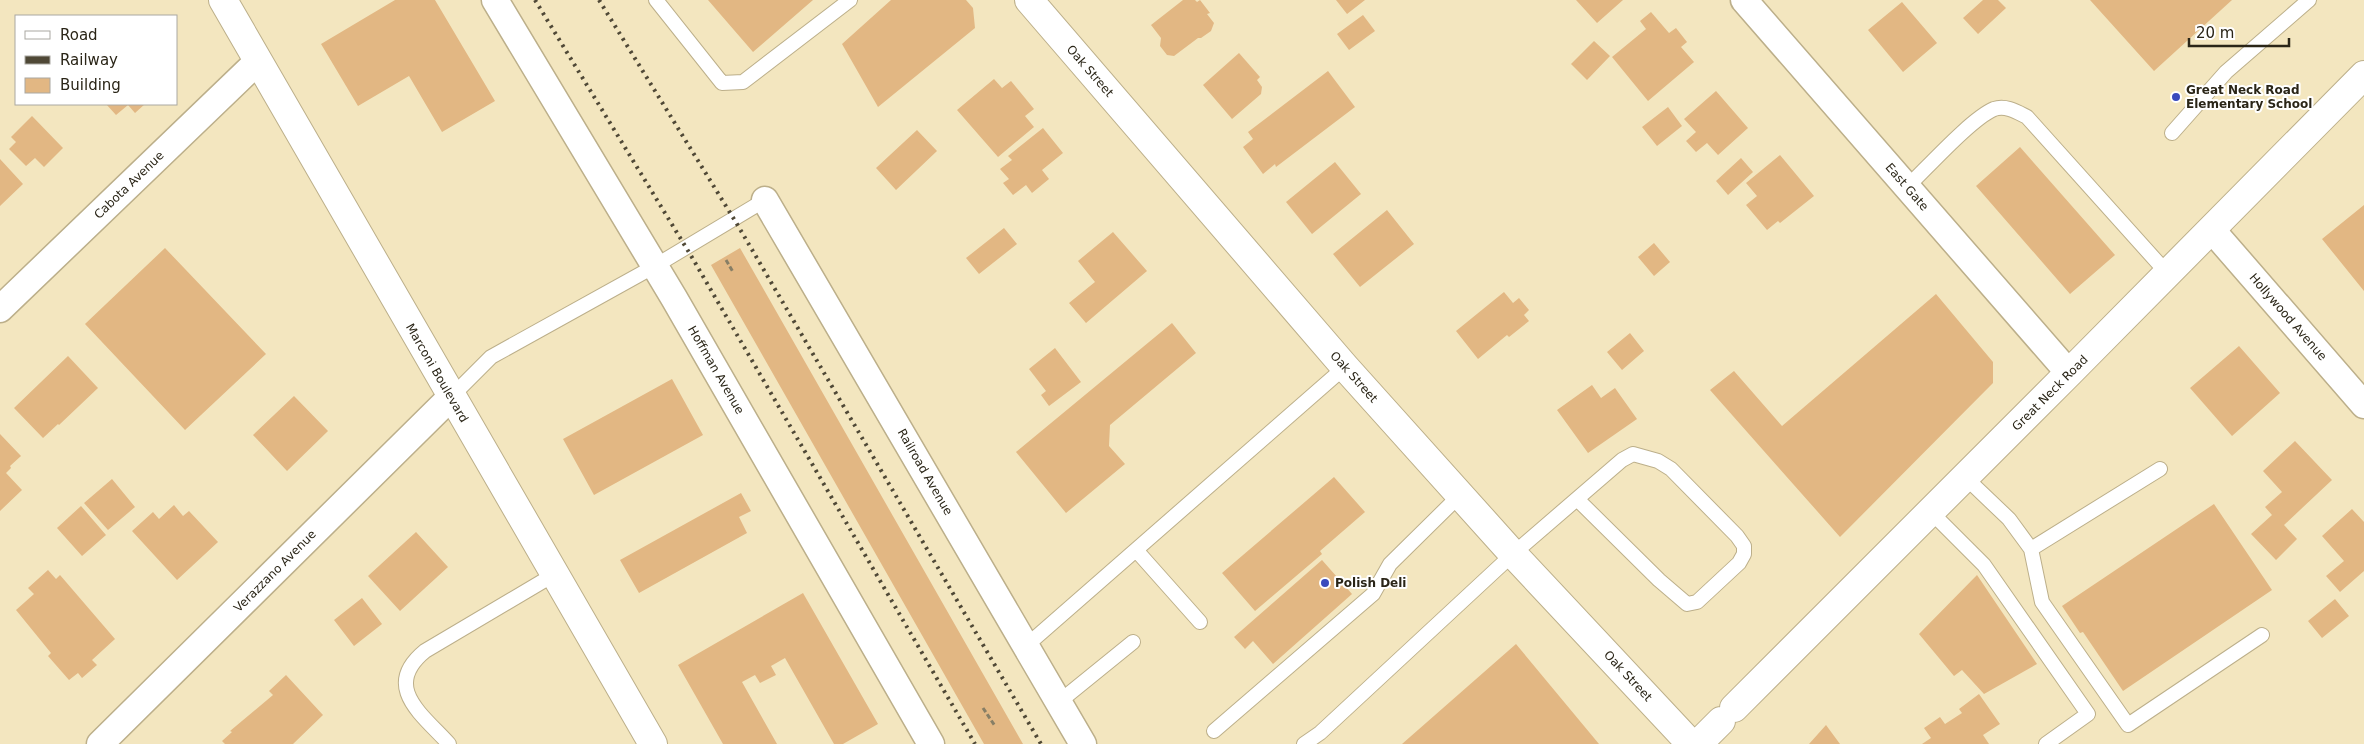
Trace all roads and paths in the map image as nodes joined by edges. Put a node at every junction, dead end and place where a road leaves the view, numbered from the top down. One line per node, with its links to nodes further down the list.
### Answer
1 (223, 0): 8 (main road, Marconi Boulevard)
2 (495, 0): 15 (street, Hoffman Avenue)
3 (656, 0): 4 (lane)
4 (850, 0)
5 (1029, 0): 19 (main road, Oak Street)
6 (1744, 0): 11 (street, East Gate)
7 (2309, 0): 10 (lane)
8 (258, 61): 18 (street, Cabota Avenue); 21 (main road, Marconi Boulevard)
9 (2364, 75): 13 (main road, Great Neck Road)
10 (2172, 133)
11 (1907, 187): 17 (lane); 20 (street, East Gate)
12 (765, 200): 15 (lane); 35 (street, Railroad Avenue)
13 (2212, 230): 17 (main road, Great Neck Road); 22 (street, Hollywood Avenue)
14 (726, 260): 16 (path)
15 (655, 266): 21 (lane); 41 (street, Hoffman Avenue)
16 (733, 272)
17 (2168, 274): 20 (main road, Great Neck Road)
18 (0, 310)
19 (1345, 367): 25 (main road, Oak Street); 29 (lane)
20 (2069, 373): 24 (main road, Great Neck Road)
21 (451, 397): 31 (main road, Marconi Boulevard); 42 (street, Verazzano Avenue)
22 (2364, 404)
23 (2160, 469): 28 (lane)
24 (1965, 477): 27 (main road, Great Neck Road); 28 (lane)
25 (1460, 496): 30 (main road, Oak Street); 39 (lane)
26 (1577, 499): 26 (lane); 30 (lane)
27 (1931, 512): 47 (main road, Great Neck Road); 48 (lane)
28 (2031, 549): 33 (lane)
29 (1136, 550): 32 (lane); 35 (lane)
30 (1513, 554): 45 (lane); 46 (main road, Oak Street)
31 (555, 574): 40 (main road, Marconi Boulevard); 43 (lane)
32 (1200, 622)
33 (2262, 635)
34 (1133, 642): 36 (lane)
35 (1026, 646): 36 (street, Railroad Avenue)
36 (1058, 702): 44 (street, Railroad Avenue)
37 (983, 708): 38 (path)
38 (995, 726)
39 (1214, 731)
40 (649, 742)
41 (929, 743)
42 (100, 744)
43 (449, 744)
44 (1083, 744)
45 (1304, 744)
46 (1691, 744)
47 (1698, 744)
48 (2046, 744)

